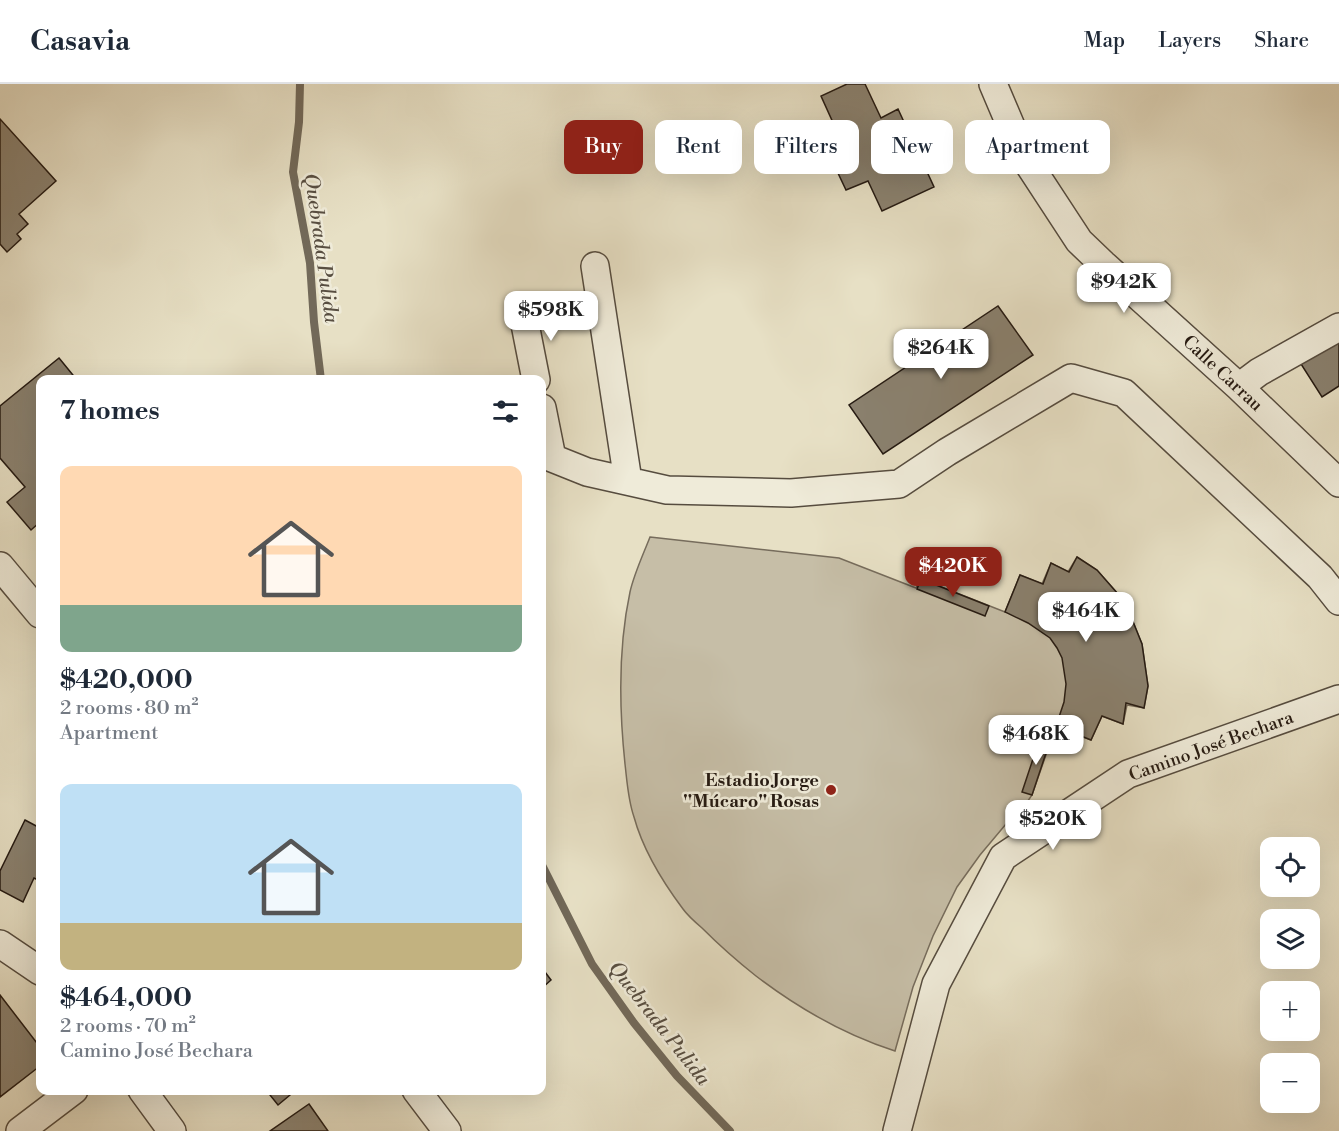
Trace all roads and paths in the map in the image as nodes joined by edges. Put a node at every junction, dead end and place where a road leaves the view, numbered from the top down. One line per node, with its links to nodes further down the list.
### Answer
1 (993, 84): 6 (street, Calle Carrau)
2 (595, 266): 8 (street)
3 (523, 314): 5 (street)
4 (1339, 327): 6 (street)
5 (535, 375)
6 (1239, 387): 9 (street, Calle Carrau)
7 (546, 428): 8 (street)
8 (628, 481): 11 (street)
9 (1339, 483)
10 (0, 566): 12 (street)
11 (1339, 601)
12 (36, 609)
13 (1339, 699): 22 (street, Camino José Bechara)
14 (0, 944): 15 (street)
15 (36, 968)
16 (67, 1095): 19 (street)
17 (146, 1095): 20 (street)
18 (420, 1095): 21 (street)
19 (20, 1131)
20 (172, 1131)
21 (447, 1131)
22 (897, 1131)

